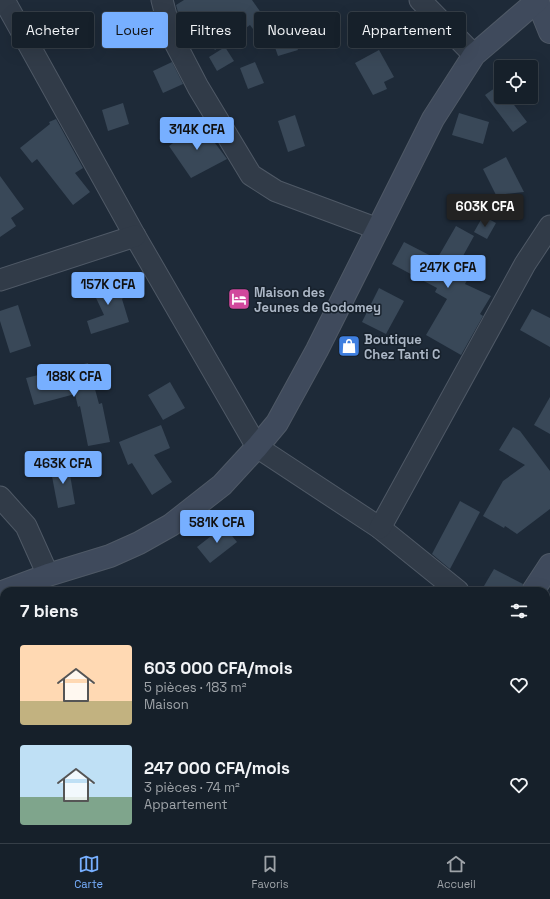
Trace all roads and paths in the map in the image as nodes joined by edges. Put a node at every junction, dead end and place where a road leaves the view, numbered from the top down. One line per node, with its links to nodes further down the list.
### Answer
1 (4, 0): 9 (street)
2 (162, 0): 8 (street)
3 (420, 0): 6 (street)
4 (537, 0): 5 (main road); 6 (main road)
5 (550, 32)
6 (474, 55): 8 (main road)
7 (550, 226): 13 (street)
8 (378, 229): 11 (main road)
9 (135, 236): 10 (street); 11 (street)
10 (0, 280)
11 (257, 447): 13 (street); 15 (main road)
12 (0, 497): 15 (street)
13 (380, 528): 17 (street)
14 (550, 565): 18 (main road)
15 (48, 575): 16 (main road)
16 (16, 587)
17 (453, 587)
18 (536, 587)

